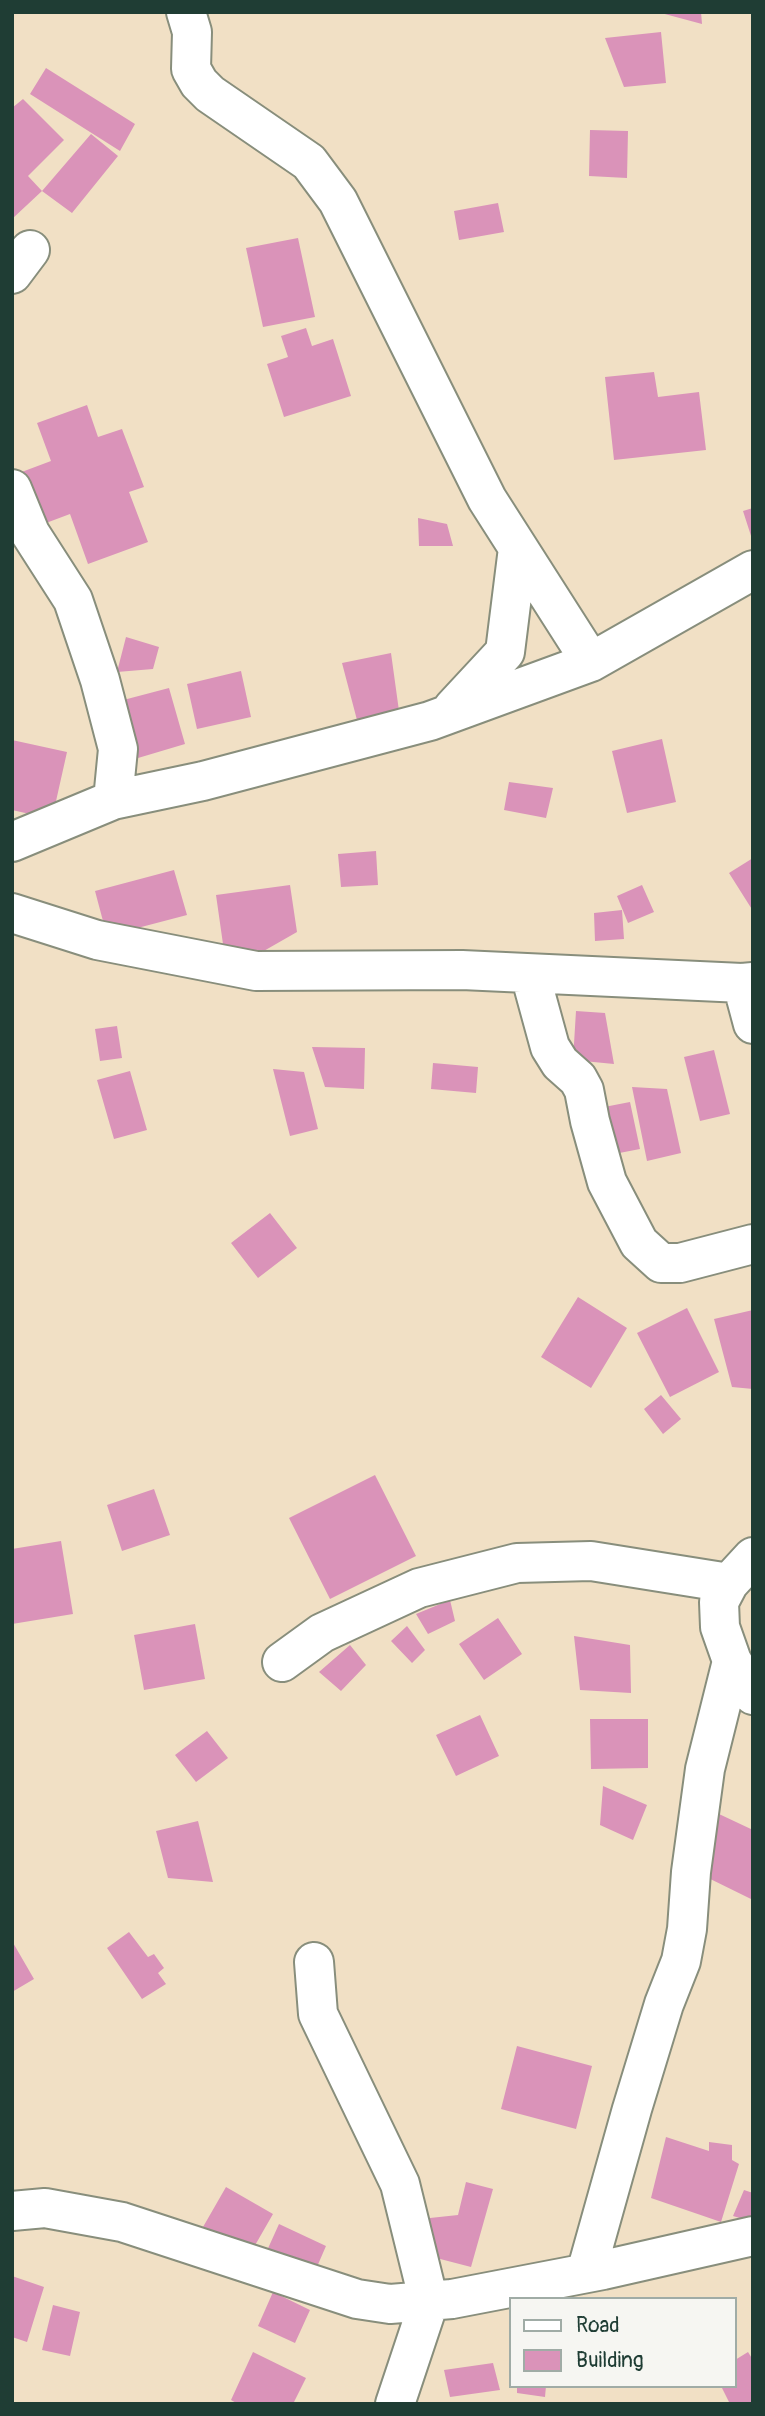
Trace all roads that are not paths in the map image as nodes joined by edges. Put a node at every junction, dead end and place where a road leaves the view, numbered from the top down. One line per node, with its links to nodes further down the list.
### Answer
1 (186, 12): 3 (street)
2 (12, 489): 7 (street)
3 (518, 548): 5 (street); 6 (street)
4 (753, 570): 5 (street)
5 (591, 662): 6 (street)
6 (447, 715): 7 (street)
7 (113, 800): 8 (street)
8 (12, 842)
9 (12, 913): 10 (street)
10 (530, 974): 11 (street); 13 (street)
11 (748, 983): 12 (street)
12 (753, 1024)
13 (753, 1244)
14 (741, 1570): 15 (street); 16 (street)
15 (732, 1661): 17 (street); 21 (street)
16 (282, 1662)
17 (753, 1695)
18 (314, 1962): 22 (street)
19 (12, 2211): 22 (street)
20 (753, 2236): 21 (street)
21 (586, 2273): 22 (street)
22 (429, 2302): 23 (street)
23 (394, 2404)

